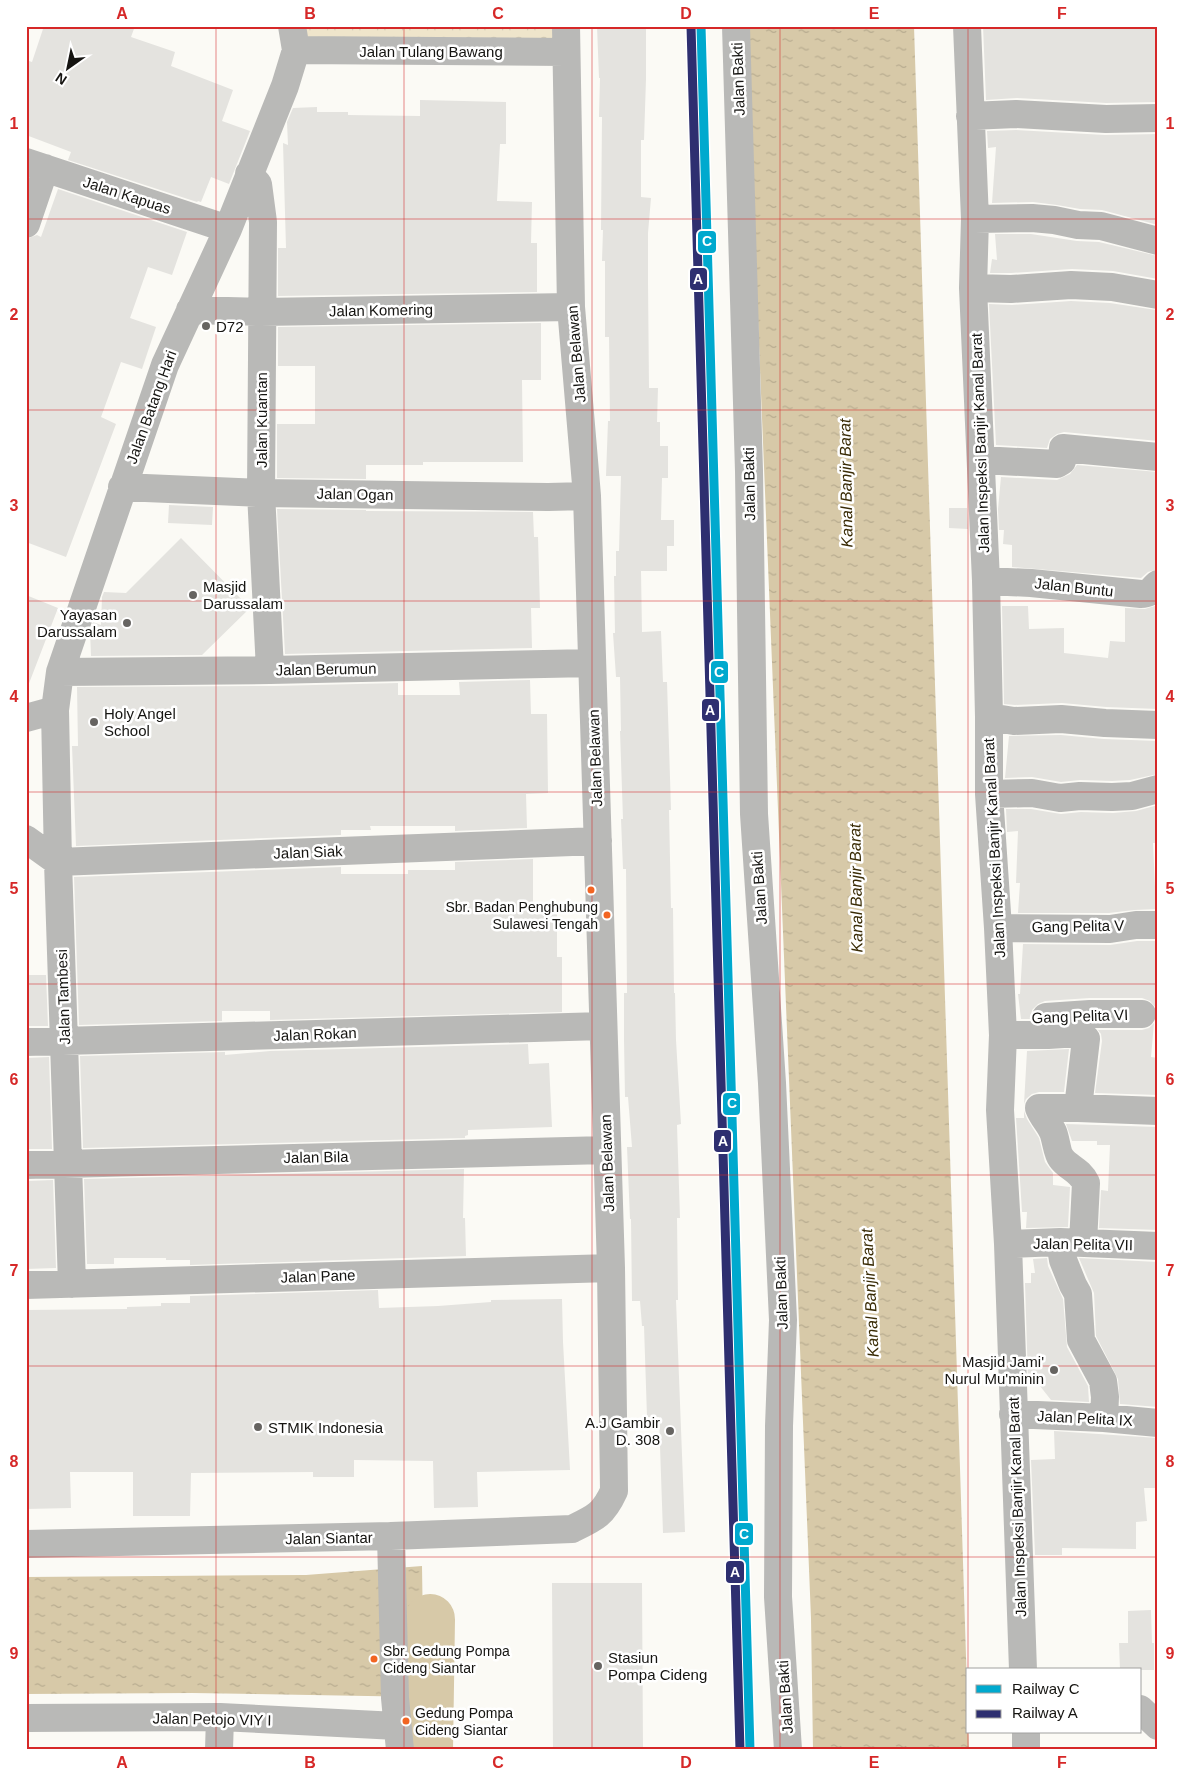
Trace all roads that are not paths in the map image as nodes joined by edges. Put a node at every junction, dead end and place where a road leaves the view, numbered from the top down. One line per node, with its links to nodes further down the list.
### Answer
1 (736, 26): 71 (street, Jalan Bakti)
2 (967, 26): 5 (street, Jalan Inspeksi Banjir Kanal Barat)
3 (294, 38): 4 (street, Jalan Tulang Bawang); 8 (street, Jalan Batang Hari)
4 (566, 39): 15 (street, Jalan Belawan)
5 (970, 116): 6 (street); 9 (street, Jalan Inspeksi Banjir Kanal Barat)
6 (1158, 118)
7 (36, 165): 10 (street); 11 (street, Jalan Kapuas)
8 (249, 174): 11 (street, Jalan Batang Hari); 17 (street, Jalan Kuantan)
9 (975, 219): 12 (street); 13 (street, Jalan Inspeksi Banjir Kanal Barat)
10 (26, 224)
11 (228, 228): 16 (street, Jalan Batang Hari)
12 (1158, 241)
13 (973, 288): 14 (street); 19 (street, Jalan Inspeksi Banjir Kanal Barat)
14 (1158, 295)
15 (571, 307): 17 (street, Jalan Komering); 22 (street, Jalan Belawan)
16 (190, 310): 17 (street, Jalan Komering); 20 (street, Jalan Batang Hari)
17 (261, 312): 21 (street, Jalan Kuantan)
18 (1158, 457): 19 (street)
19 (981, 460): 23 (street, Jalan Inspeksi Banjir Kanal Barat)
20 (122, 487): 21 (street, Jalan Ogan); 27 (street, Jalan Batang Hari)
21 (261, 493): 22 (street, Jalan Ogan); 26 (street, Jalan Kuantan)
22 (587, 496): 25 (street, Jalan Belawan)
23 (986, 581): 24 (street, Jalan Buntu); 30 (street, Jalan Inspeksi Banjir Kanal Barat)
24 (1158, 584)
25 (592, 662): 26 (street, Jalan Berumun); 35 (street, Jalan Belawan)
26 (270, 670): 27 (street, Jalan Berumun)
27 (60, 672): 28 (street, Jalan Batang Hari)
28 (55, 710): 29 (street); 36 (street, Jalan Tambesi)
29 (26, 718)
30 (989, 718): 31 (street); 33 (street, Jalan Inspeksi Banjir Kanal Barat)
31 (1158, 725)
32 (1158, 789): 33 (street)
33 (989, 794): 38 (street, Jalan Inspeksi Banjir Kanal Barat)
34 (26, 839): 36 (street)
35 (598, 841): 36 (street, Jalan Siak); 40 (street, Jalan Belawan)
36 (58, 862): 42 (street, Jalan Tambesi)
37 (1158, 925): 38 (street, Gang Pelita V)
38 (1007, 927): 41 (street, Jalan Inspeksi Banjir Kanal Barat)
39 (1142, 1014): 41 (street, Gang Pelita VI)
40 (603, 1026): 42 (street, Jalan Rokan); 48 (street, Jalan Belawan)
41 (1013, 1030): 45 (street, Gang Pelita VI); 46 (street, Jalan Inspeksi Banjir Kanal Barat)
42 (64, 1041): 43 (street, Jalan Rokan); 49 (street, Jalan Tambesi)
43 (26, 1042)
44 (1039, 1108): 45 (street); 46 (street); 51 (street)
45 (1078, 1108): 47 (street)
46 (1000, 1110): 52 (street, Jalan Inspeksi Banjir Kanal Barat)
47 (1158, 1111)
48 (607, 1150): 49 (street, Jalan Bila); 54 (street, Jalan Belawan)
49 (68, 1163): 50 (street, Jalan Bila); 55 (street, Jalan Tambesi)
50 (26, 1164)
51 (1072, 1242): 52 (street, Jalan Pelita VII); 53 (street, Jalan Pelita VII); 58 (street)
52 (1008, 1244): 57 (street, Jalan Inspeksi Banjir Kanal Barat)
53 (1158, 1246)
54 (611, 1268): 55 (street, Jalan Pane); 60 (street, Jalan Belawan)
55 (72, 1284): 56 (street, Jalan Pane)
56 (26, 1285)
57 (1013, 1414): 58 (street, Jalan Pelita IX); 63 (street, Jalan Inspeksi Banjir Kanal Barat)
58 (1104, 1418): 59 (street, Jalan Pelita IX)
59 (1158, 1422)
60 (614, 1491): 61 (street, Jalan Siantar)
61 (391, 1542): 62 (street, Jalan Siantar); 69 (street)
62 (26, 1544)
63 (1023, 1668)
64 (1142, 1711): 67 (street)
65 (220, 1717): 66 (street, Jalan Petojo VIY I); 69 (street, Jalan Petojo VIY I); 70 (street)
66 (26, 1718)
67 (1158, 1726)
68 (1026, 1734): 72 (street)
69 (399, 1738)
70 (219, 1750)
71 (788, 1750)
72 (1026, 1750)

